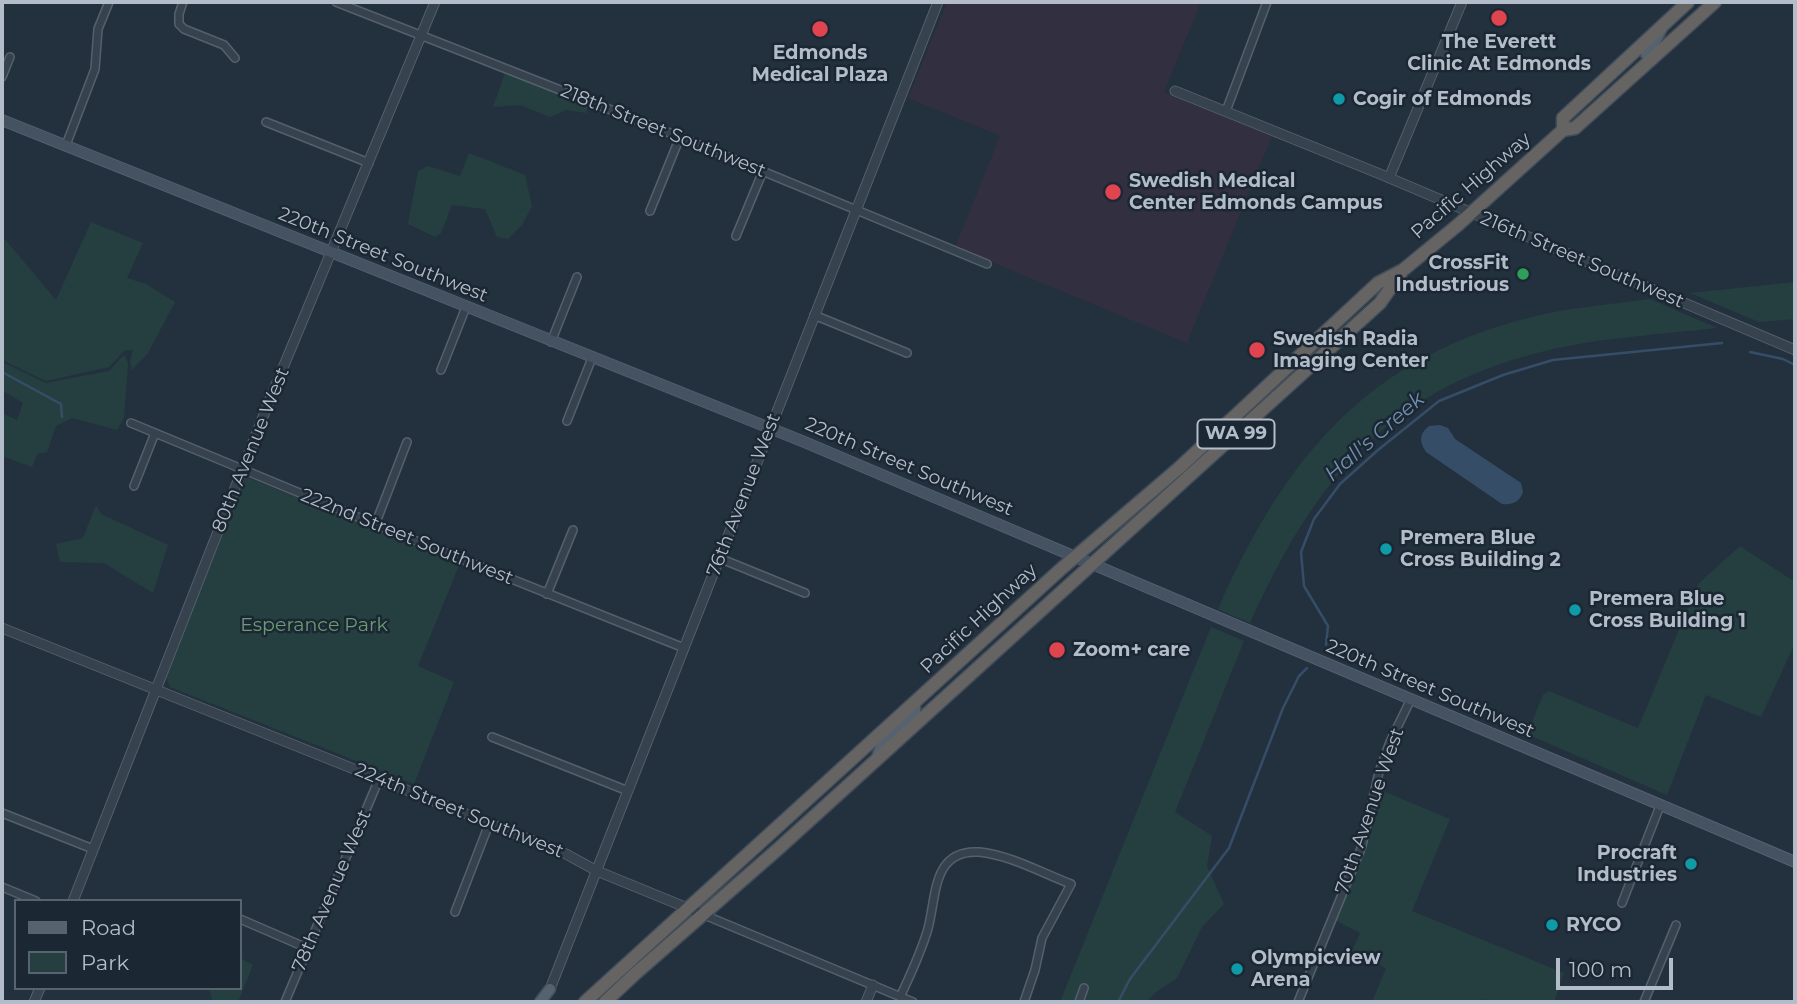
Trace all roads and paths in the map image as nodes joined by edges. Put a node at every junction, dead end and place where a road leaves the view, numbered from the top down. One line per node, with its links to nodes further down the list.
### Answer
1 (109, 2): 22 (street)
2 (183, 2): 13 (street)
3 (336, 2): 11 (street, 218th Street Southwest)
4 (435, 2): 11 (street, 80th Avenue West)
5 (938, 2): 26 (street, 76th Avenue West)
6 (1267, 2): 17 (street)
7 (1462, 2): 25 (street)
8 (1688, 2): 10 (highway, Pacific Highway / WA 99)
9 (1714, 2): 14 (highway, Pacific Highway / WA 99)
10 (1663, 26): 14 (main road); 20 (highway, Pacific Highway / WA 99)
11 (422, 35): 21 (street, 218th Street Southwest); 23 (street, 80th Avenue West)
12 (10, 57): 15 (street)
13 (235, 58)
14 (1648, 60): 20 (highway, Pacific Highway / WA 99)
15 (2, 77)
16 (1175, 90): 17 (street, 216th Street Southwest)
17 (1226, 111): 25 (street, 216th Street Southwest)
18 (2, 120): 22 (main road, 220th Street Southwest)
19 (266, 122): 23 (street)
20 (1563, 130): 28 (highway, Pacific Highway / WA 99)
21 (680, 137): 24 (street, 218th Street Southwest); 27 (street)
22 (66, 145): 30 (main road, 220th Street Southwest)
23 (369, 163): 30 (street, 80th Avenue West)
24 (762, 171): 26 (street, 218th Street Southwest); 29 (street)
25 (1389, 178): 28 (street, 216th Street Southwest)
26 (856, 210): 31 (street, 218th Street Southwest); 35 (street, 76th Avenue West)
27 (650, 211)
28 (1471, 214): 32 (highway, Pacific Highway / WA 99); 37 (street, 216th Street Southwest)
29 (736, 236)
30 (332, 253): 34 (main road, 220th Street Southwest); 46 (street, 80th Avenue West)
31 (988, 264)
32 (1403, 270): 50 (highway, Pacific Highway / WA 99); 52 (highway, Pacific Highway / WA 99)
33 (577, 277): 36 (street)
34 (466, 307): 36 (main road, 220th Street Southwest); 40 (street)
35 (814, 315): 38 (street); 43 (street, 76th Avenue West)
36 (551, 342): 39 (main road, 220th Street Southwest)
37 (1795, 350)
38 (907, 352)
39 (592, 358): 41 (street); 43 (main road, 220th Street Southwest)
40 (441, 370)
41 (567, 421)
42 (131, 423): 44 (street, 222nd Street Southwest)
43 (770, 427): 50 (main road, 220th Street Southwest); 51 (street, 76th Avenue West)
44 (155, 433): 46 (street, 222nd Street Southwest); 47 (street)
45 (407, 442): 48 (street)
46 (242, 468): 48 (street, 222nd Street Southwest); 57 (street, 80th Avenue West)
47 (134, 486)
48 (375, 524): 54 (street, 222nd Street Southwest)
49 (573, 530): 54 (street)
50 (1076, 557): 52 (main road, 220th Street Southwest); 59 (highway, Pacific Highway / WA 99)
51 (719, 558): 53 (street); 56 (street, 76th Avenue West)
52 (1092, 564): 58 (main road, 220th Street Southwest); 61 (highway, Pacific Highway / WA 99)
53 (805, 593)
54 (547, 594): 56 (street, 222nd Street Southwest)
55 (2, 628): 57 (street, 224th Street Southwest)
56 (684, 648): 63 (street, 76th Avenue West)
57 (156, 689): 62 (street, 224th Street Southwest); 67 (street, 80th Avenue West)
58 (1411, 699): 64 (main road, 220th Street Southwest); 95 (street, 70th Avenue West)
59 (915, 704): 61 (main road); 76 (highway, Pacific Highway / WA 99)
60 (492, 737): 63 (street)
61 (876, 760): 78 (highway, Pacific Highway / WA 99)
62 (379, 779): 66 (street, 224th Street Southwest); 81 (street, 78th Avenue West)
63 (628, 790): 68 (street, 76th Avenue West)
64 (1660, 806): 69 (main road, 220th Street Southwest); 75 (street)
65 (2, 813): 67 (street)
66 (489, 824): 70 (street, 224th Street Southwest); 77 (street)
67 (93, 849): 74 (street, 80th Avenue West)
68 (605, 849): 70 (street, 76th Avenue West); 71 (street)
69 (1795, 862)
70 (597, 870): 71 (street, 224th Street Southwest); 84 (street, 76th Avenue West)
71 (609, 876): 76 (street, 224th Street Southwest)
72 (2, 887): 73 (street)
73 (31, 899)
74 (75, 899)
75 (1622, 904)
76 (689, 909): 78 (street, 224th Street Southwest); 89 (highway, Pacific Highway / WA 99)
77 (455, 912)
78 (702, 914): 82 (street, 224th Street Southwest); 90 (highway, Pacific Highway / WA 99)
79 (242, 920): 81 (street)
80 (1675, 925): 96 (street)
81 (307, 948): 86 (street, 78th Avenue West)
82 (873, 985): 85 (street, 224th Street Southwest); 91 (street)
83 (1084, 988): 94 (street)
84 (550, 989): 87 (main road); 88 (main road)
85 (900, 997): 92 (street, 224th Street Southwest); 93 (street)
86 (285, 1002)
87 (540, 1002)
88 (549, 1002)
89 (585, 1002)
90 (605, 1002)
91 (866, 1002)
92 (913, 1002)
93 (1024, 1002)
94 (1079, 1002)
95 (1298, 1002)
96 (1644, 1002)

